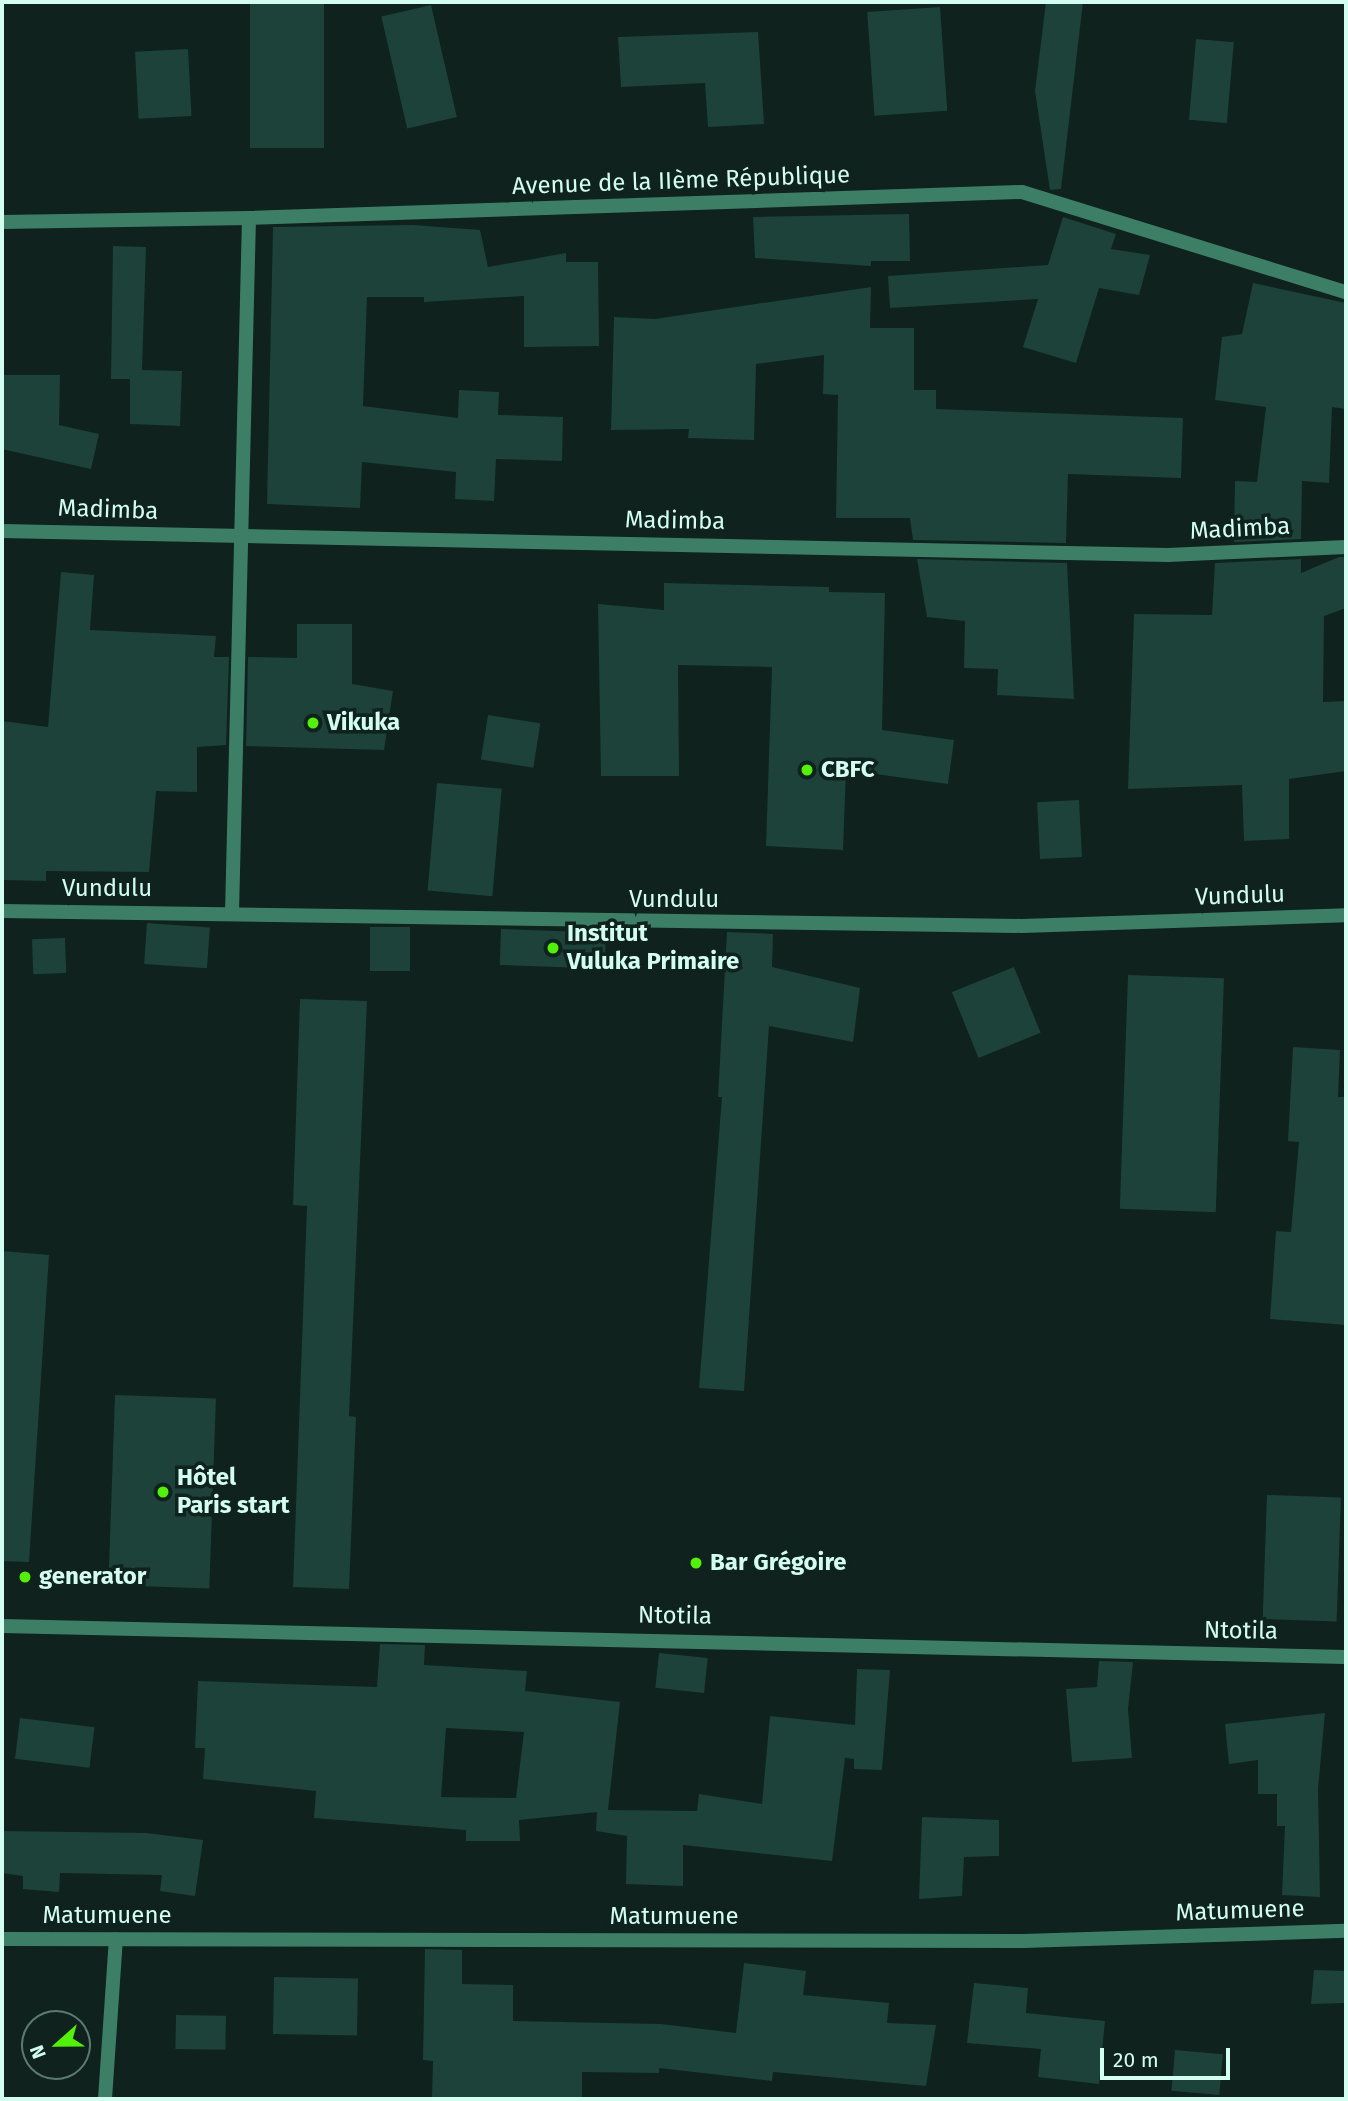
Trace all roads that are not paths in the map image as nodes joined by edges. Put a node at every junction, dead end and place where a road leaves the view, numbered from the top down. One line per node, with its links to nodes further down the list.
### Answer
1 (249, 218): 2 (street, Avenue de la IIème République); 3 (street, Avenue de la IIème République); 5 (street)
2 (2, 222)
3 (1346, 292)
4 (2, 531): 5 (street, Madimba)
5 (242, 537): 6 (street, Madimba); 8 (street)
6 (1346, 547)
7 (2, 911): 8 (street, Vundulu)
8 (232, 913): 9 (street, Vundulu)
9 (1346, 915)
10 (2, 1626): 11 (street, Ntotila)
11 (1346, 1657)
12 (1346, 1931): 14 (street, Matumuene)
13 (2, 1939): 14 (street, Matumuene)
14 (116, 1939): 15 (street)
15 (105, 2099)

